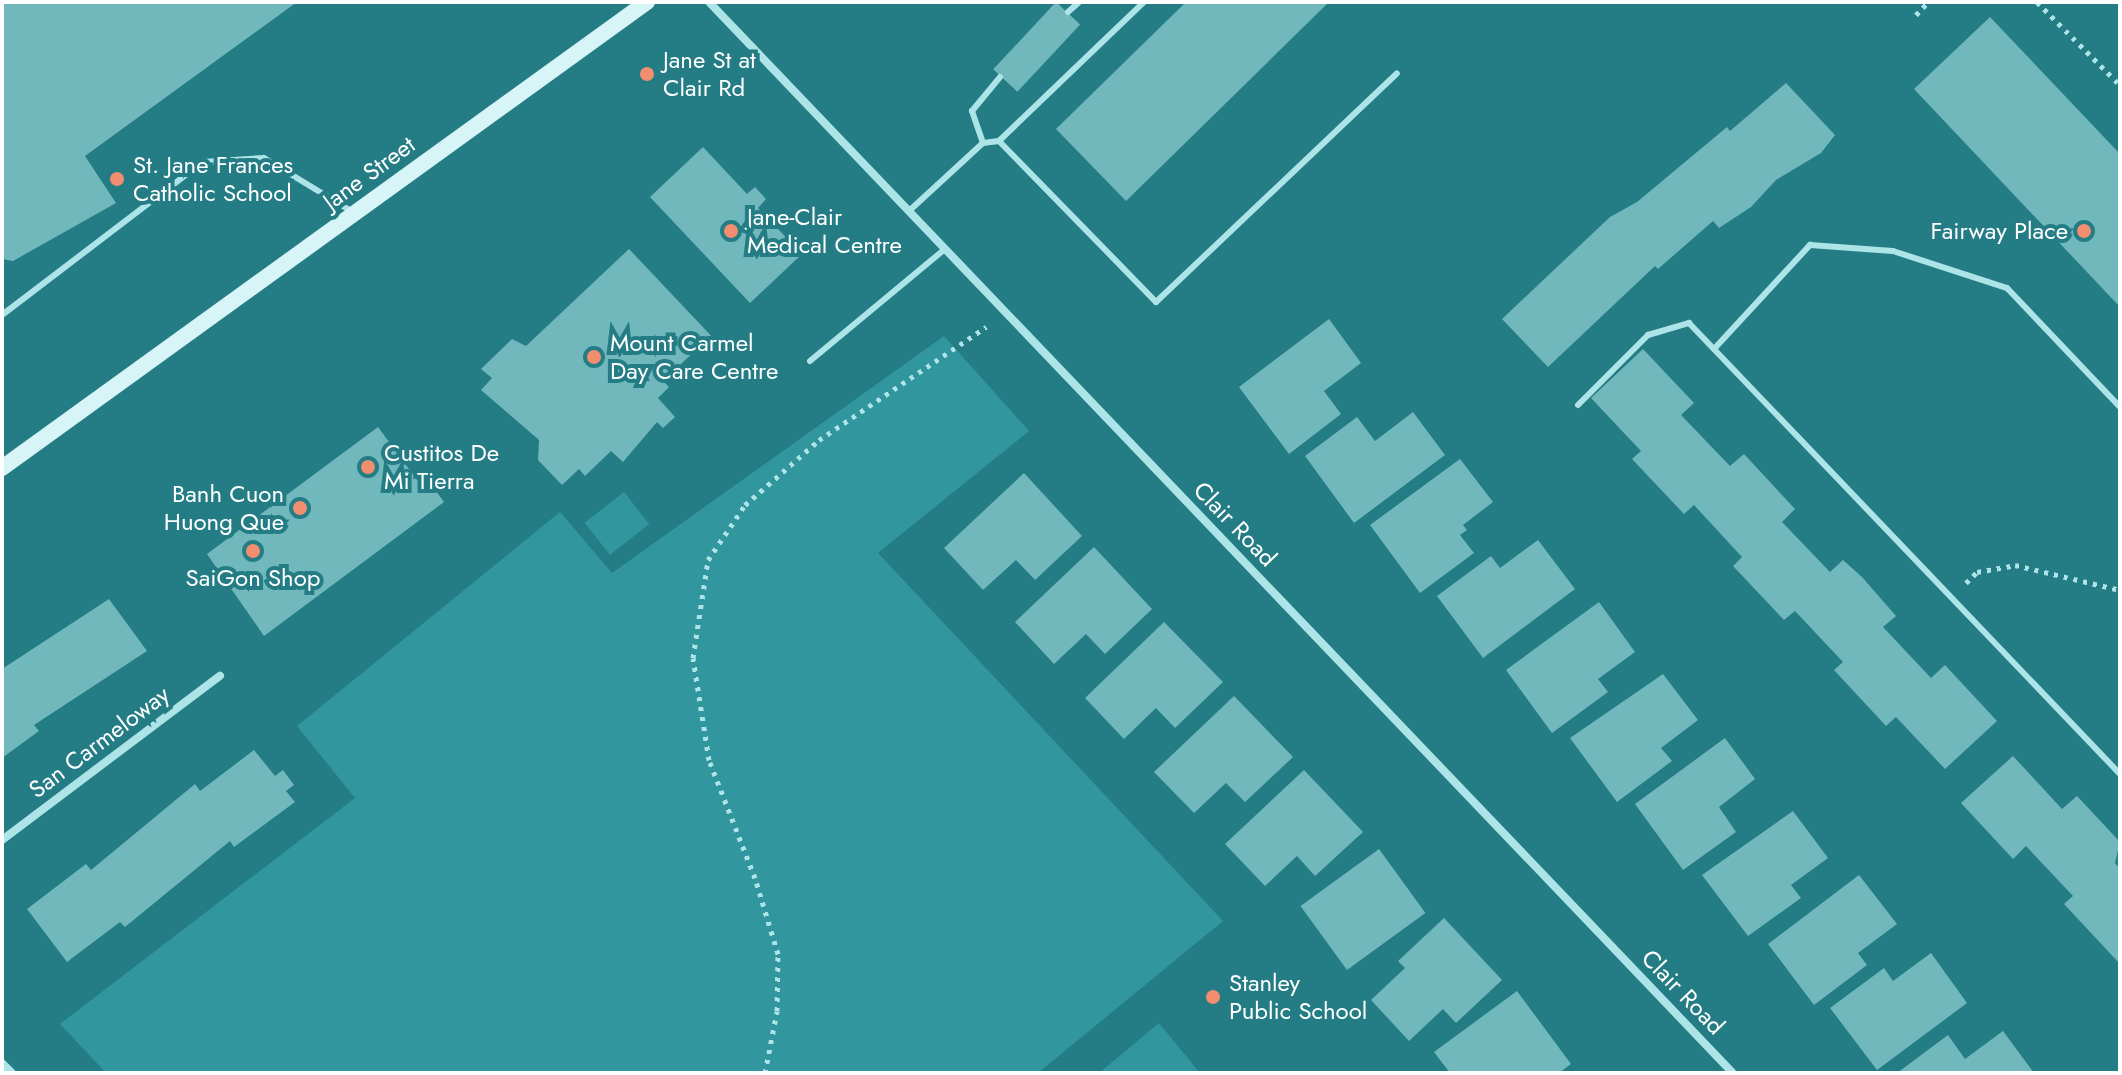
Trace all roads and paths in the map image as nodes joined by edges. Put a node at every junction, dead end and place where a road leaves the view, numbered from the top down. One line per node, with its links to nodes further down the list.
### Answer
1 (647, 2): 15 (main road, Jane Street)
2 (709, 2): 14 (street, Clair Road)
3 (1079, 2): 7 (lane)
4 (1144, 2): 12 (lane)
5 (1928, 2): 8 (path)
6 (2037, 2): 11 (path)
7 (1068, 12)
8 (1916, 15)
9 (1397, 73): 12 (lane)
10 (1000, 77): 13 (lane)
11 (2120, 85)
12 (999, 141): 13 (lane)
13 (983, 143): 14 (lane)
14 (909, 211): 16 (street, Clair Road)
15 (354, 213): 18 (lane); 23 (main road, Jane Street)
16 (945, 249): 17 (street, Clair Road); 20 (lane)
17 (1006, 313): 31 (path); 32 (street, Clair Road)
18 (2, 315)
19 (1714, 349): 21 (lane); 22 (lane); 25 (lane)
20 (810, 361)
21 (1578, 405)
22 (2120, 407)
23 (2, 468)
24 (2120, 590): 25 (path)
25 (1951, 597): 27 (lane)
26 (220, 676): 28 (street, San Carmeloway)
27 (2120, 774)
28 (2, 840)
29 (2, 1063): 30 (street)
30 (12, 1073)
31 (765, 1073)
32 (1733, 1073)

